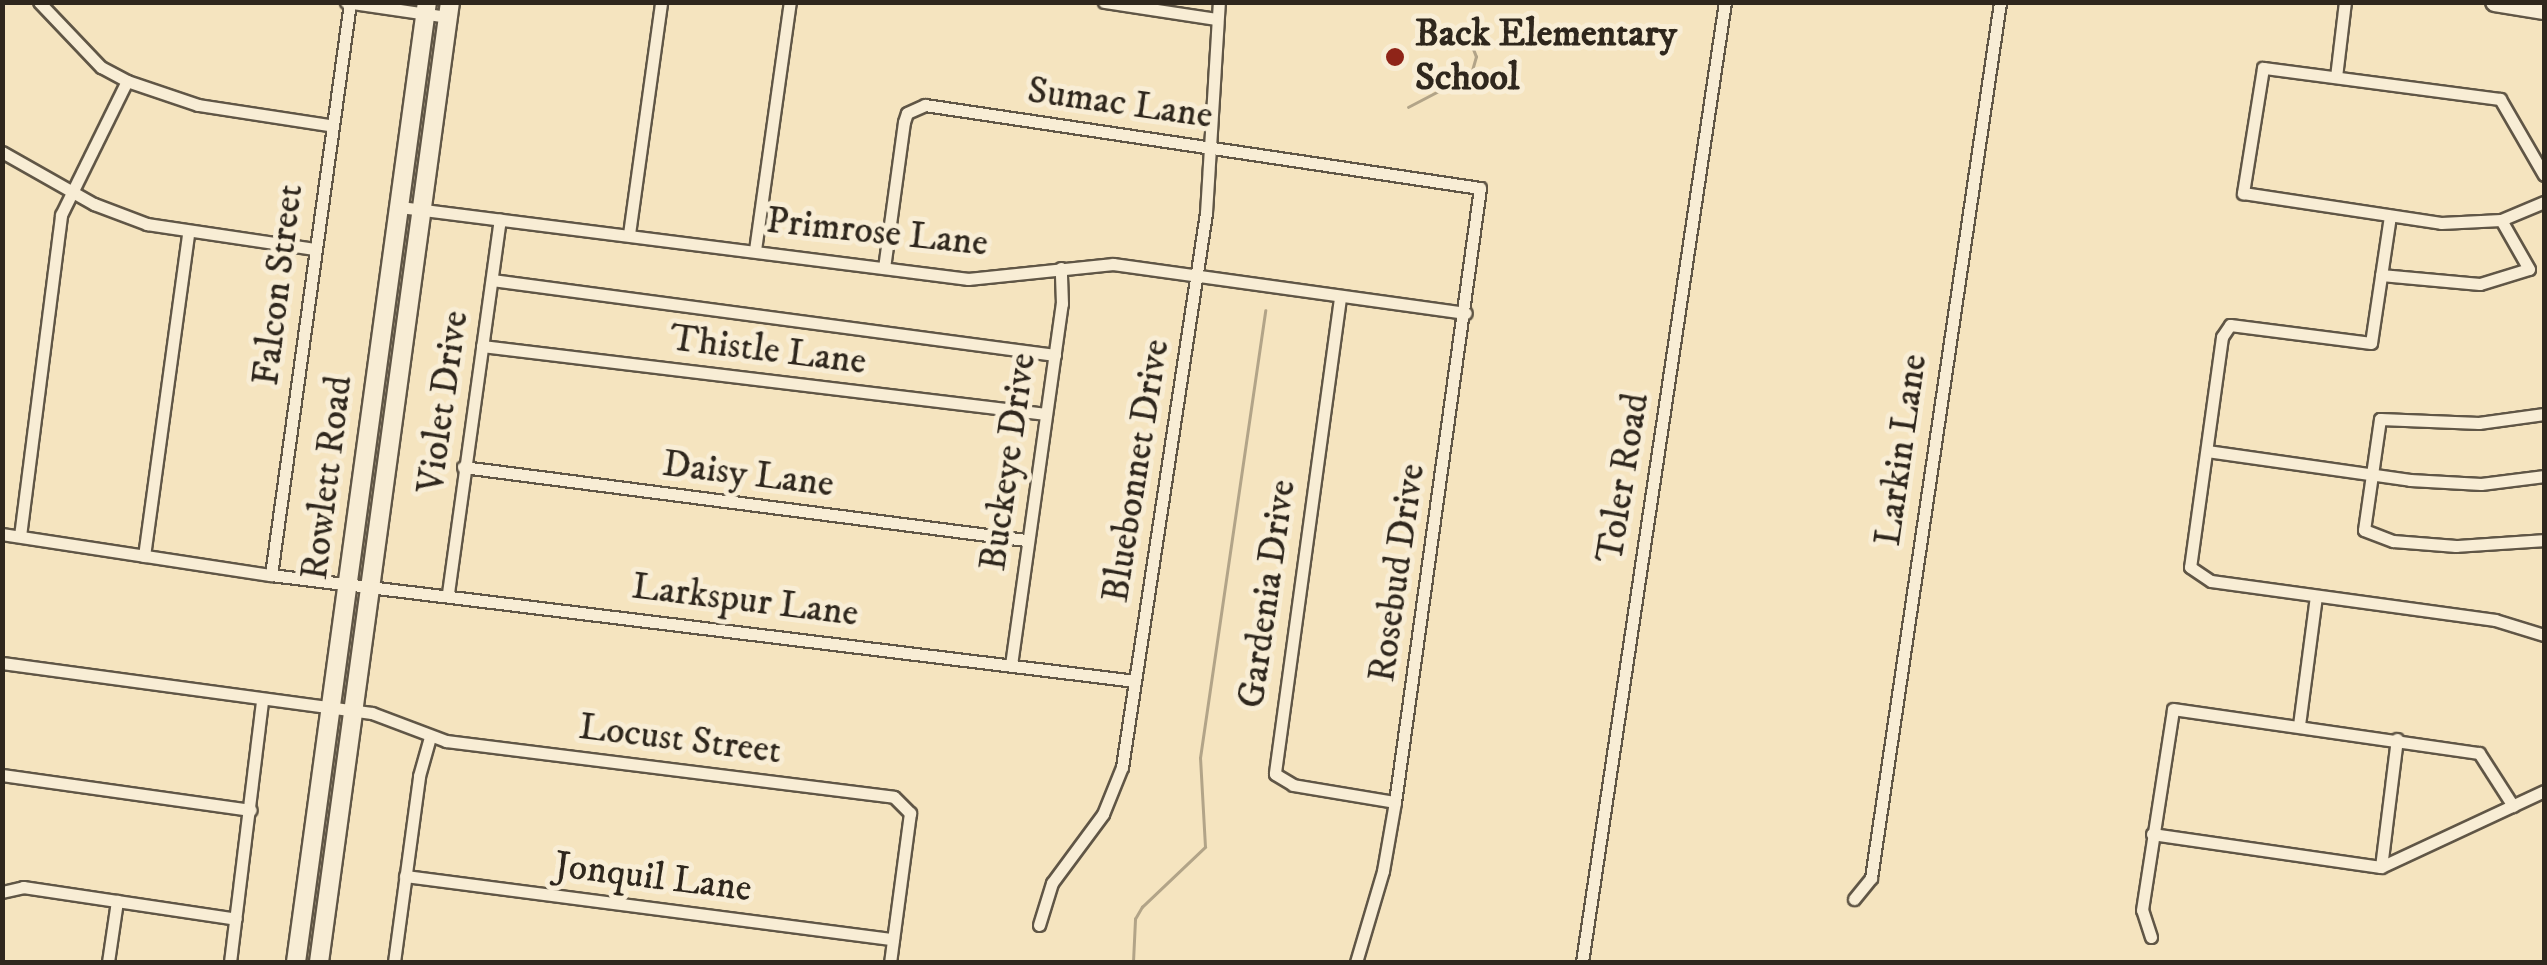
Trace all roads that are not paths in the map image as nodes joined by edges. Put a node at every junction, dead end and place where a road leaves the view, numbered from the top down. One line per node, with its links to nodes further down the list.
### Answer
1 (38, 2): 16 (street)
2 (662, 2): 30 (street)
3 (790, 2): 32 (street)
4 (1104, 2): 14 (street)
5 (1219, 2): 14 (street, Bluebonnet Drive)
6 (1724, 2): 90 (street, Toler Road)
7 (2000, 2): 77 (street, Larkin Lane)
8 (2345, 2): 15 (street)
9 (2494, 2): 13 (main road)
10 (348, 3): 11 (street); 17 (street, Falcon Street)
11 (426, 8): 12 (street); 24 (main road, Rowlett Road)
12 (449, 10): 25 (main road, Rowlett Road)
13 (2544, 10)
14 (1216, 19): 18 (street, Bluebonnet Drive)
15 (2336, 77): 20 (street); 26 (street)
16 (127, 80): 17 (street); 22 (street)
17 (329, 124): 31 (street, Falcon Street)
18 (1210, 146): 21 (street, Sumac Lane); 33 (street, Sumac Lane); 35 (street, Bluebonnet Drive)
19 (2, 152): 22 (street)
20 (2544, 175)
21 (1480, 188): 39 (street, Rosebud Drive)
22 (69, 192): 29 (street); 49 (street)
23 (2544, 202): 28 (street)
24 (400, 207): 25 (street, Primrose Lane); 54 (main road, Rowlett Road)
25 (424, 210): 27 (street, Primrose Lane); 55 (main road, Rowlett Road)
26 (2390, 216): 28 (street); 36 (street)
27 (500, 220): 30 (street, Primrose Lane); 37 (street, Violet Drive)
28 (2501, 220): 36 (street)
29 (188, 234): 31 (street); 52 (street)
30 (629, 234): 32 (street, Primrose Lane)
31 (314, 249): 53 (street, Falcon Street)
32 (755, 250): 33 (street, Primrose Lane)
33 (884, 268): 34 (street, Primrose Lane)
34 (1060, 268): 35 (street, Primrose Lane); 41 (street, Buckeye Drive)
35 (1198, 274): 38 (street, Primrose Lane); 61 (street, Bluebonnet Drive)
36 (2381, 275): 44 (street)
37 (492, 280): 40 (street, Violet Drive); 41 (street)
38 (1340, 298): 39 (street, Primrose Lane); 70 (street, Gardenia Drive)
39 (1466, 313): 70 (street, Rosebud Drive)
40 (482, 346): 42 (street, Thistle Lane); 45 (street, Violet Drive)
41 (1055, 355): 42 (street, Buckeye Drive)
42 (1046, 414): 50 (street, Buckeye Drive)
43 (2544, 414): 46 (street)
44 (2208, 451): 46 (street); 57 (street)
45 (464, 467): 50 (street, Daisy Lane); 56 (street, Violet Drive)
46 (2368, 474): 47 (street); 51 (street)
47 (2544, 476)
48 (2, 534): 49 (street, Larkspur Lane)
49 (20, 536): 52 (street, Larkspur Lane)
50 (1026, 540): 60 (street, Buckeye Drive)
51 (2544, 540)
52 (144, 556): 53 (street, Larkspur Lane)
53 (270, 575): 54 (street, Larkspur Lane)
54 (347, 584): 55 (street, Larkspur Lane); 63 (main road, Rowlett Road)
55 (370, 586): 56 (street, Larkspur Lane); 64 (main road, Rowlett Road)
56 (448, 593): 60 (street, Larkspur Lane)
57 (2316, 596): 58 (street); 65 (street)
58 (2544, 635)
59 (2, 663): 62 (street)
60 (1011, 665): 61 (street, Larkspur Lane)
61 (1134, 681): 80 (street, Bluebonnet Drive)
62 (262, 700): 63 (street); 72 (street)
63 (332, 710): 64 (street); 85 (main road, Rowlett Road)
64 (354, 712): 66 (street); 86 (main road, Rowlett Road)
65 (2299, 724): 67 (street); 73 (street)
66 (430, 737): 75 (street); 82 (street, Locust Street)
67 (2397, 739): 71 (street); 74 (street)
68 (2, 775): 72 (street)
69 (2544, 791): 71 (street)
70 (1395, 802): 89 (street, Rosebud Drive)
71 (2513, 806): 74 (street)
72 (252, 810): 79 (street)
73 (2152, 834): 74 (street); 81 (street)
74 (2381, 867)
75 (405, 876): 82 (street, Jonquil Lane); 87 (street)
76 (2, 892): 78 (street)
77 (1854, 899)
78 (117, 901): 79 (street); 83 (street)
79 (236, 920): 84 (street)
80 (1039, 925)
81 (2151, 937)
82 (893, 939): 88 (street)
83 (108, 962)
84 (230, 962)
85 (296, 962)
86 (319, 962)
87 (394, 962)
88 (890, 962)
89 (1356, 962)
90 (1582, 962)

